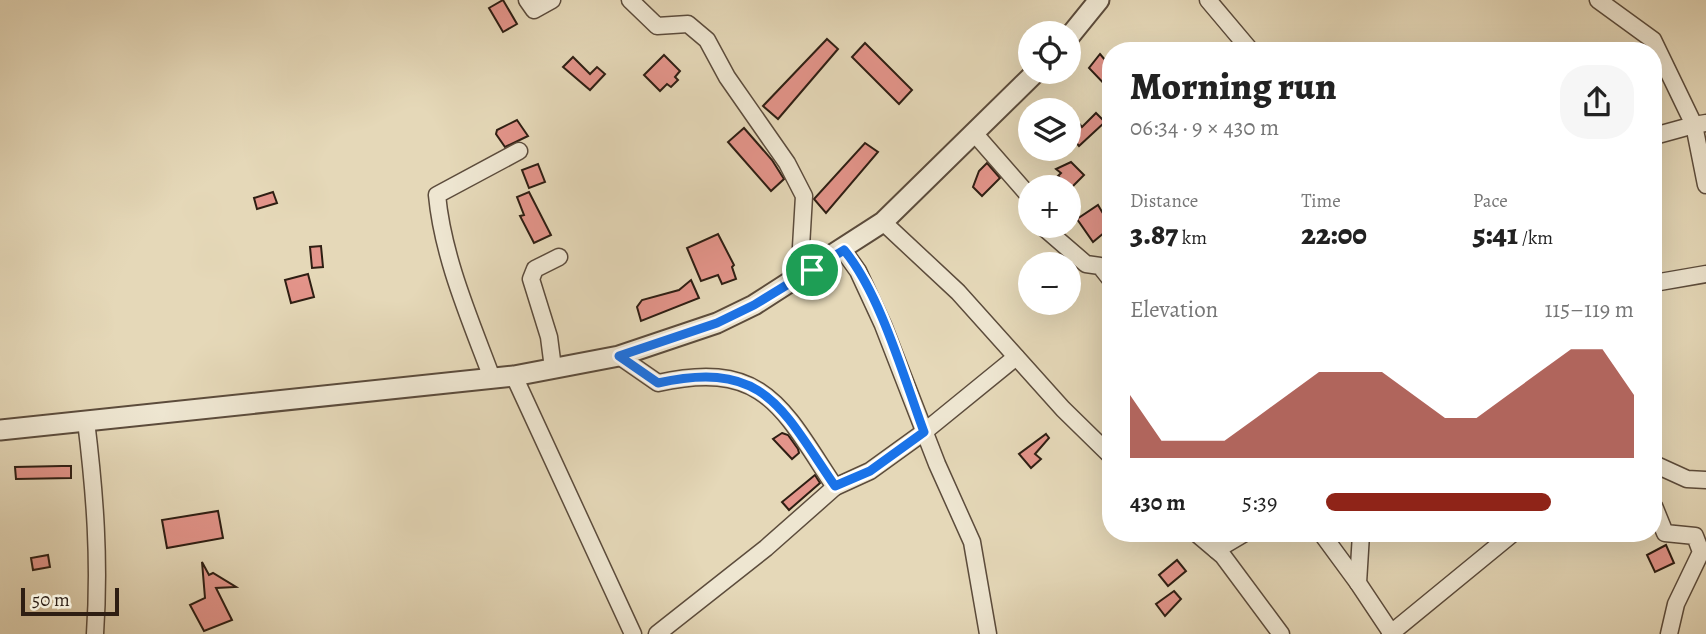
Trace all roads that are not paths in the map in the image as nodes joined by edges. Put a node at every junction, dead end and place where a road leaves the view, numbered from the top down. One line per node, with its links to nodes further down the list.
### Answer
1 (527, 0): 2 (street)
2 (552, 0)
3 (630, 0): 23 (street)
4 (1099, 0): 7 (street)
5 (1208, 0): 8 (street)
6 (1598, 0): 9 (street)
7 (1081, 22)
8 (1243, 42)
9 (1654, 42)
10 (1662, 56): 12 (street)
11 (1024, 84): 14 (street)
12 (1700, 124): 13 (street); 17 (street)
13 (1662, 133)
14 (975, 134): 16 (street); 18 (street)
15 (519, 151): 30 (street)
16 (1018, 183)
17 (1706, 185)
18 (883, 222): 20 (street); 27 (street)
19 (1056, 238): 22 (street)
20 (844, 250): 23 (street); 33 (street)
21 (559, 257): 28 (street)
22 (1102, 269)
23 (812, 270): 26 (street)
24 (1706, 274): 25 (street)
25 (1662, 282)
26 (619, 356): 28 (street); 37 (street)
27 (1016, 357): 33 (street); 34 (street)
28 (553, 368): 29 (street)
29 (514, 376): 30 (street); 47 (street)
30 (492, 378): 31 (street)
31 (86, 421): 32 (street); 46 (street)
32 (0, 430)
33 (924, 432): 37 (street); 49 (street)
34 (1102, 447)
35 (1662, 468): 36 (street)
36 (1706, 480)
37 (835, 486): 48 (street)
38 (1662, 526): 52 (street)
39 (1206, 542): 44 (street)
40 (1230, 542): 44 (street)
41 (1328, 542): 45 (street)
42 (1361, 542): 45 (street)
43 (1503, 542): 51 (street)
44 (1216, 550): 50 (street)
45 (1358, 583): 51 (street)
46 (95, 634)
47 (633, 634)
48 (657, 634)
49 (988, 634)
50 (1281, 634)
51 (1391, 634)
52 (1669, 634)

